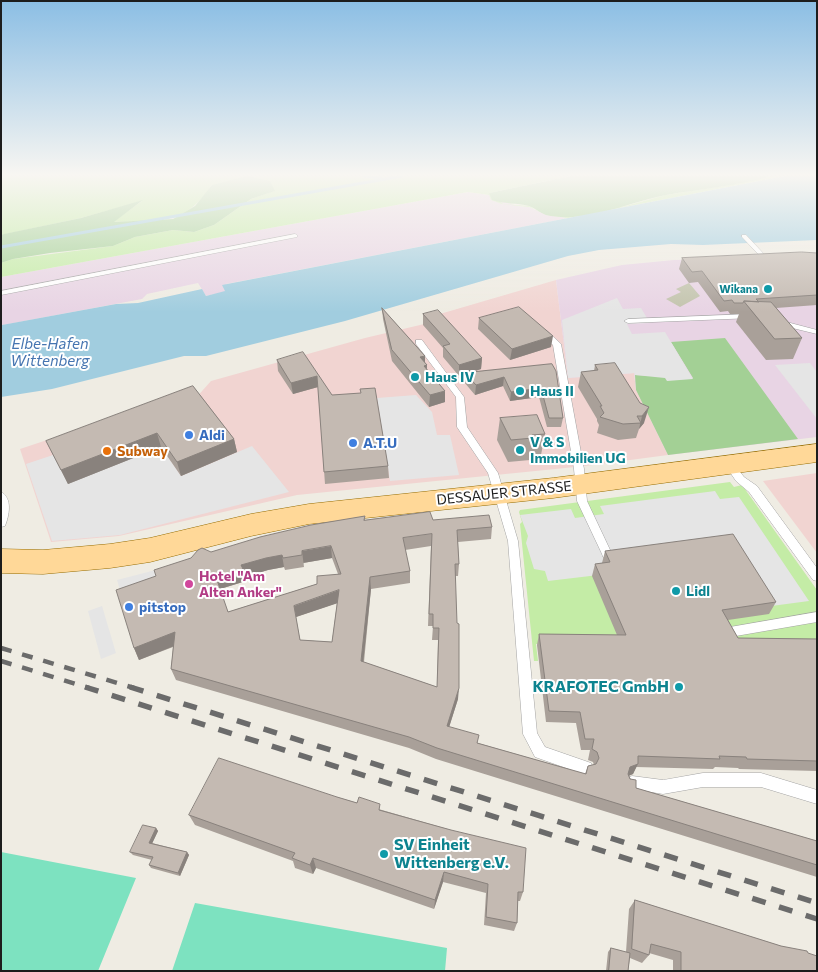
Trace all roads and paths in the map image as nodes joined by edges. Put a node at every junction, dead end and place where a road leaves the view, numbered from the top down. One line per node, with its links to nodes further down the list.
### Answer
1 (295, 236): 4 (lane)
2 (744, 236): 3 (lane)
3 (761, 254)
4 (1, 293)
5 (756, 316): 7 (lane)
6 (773, 320): 9 (lane)
7 (628, 321)
8 (535, 324): 13 (lane)
9 (817, 332)
10 (419, 342): 14 (lane)
11 (817, 453): 12 (main road, DESSAUER STRASSE)
12 (730, 465): 13 (main road, DESSAUER STRASSE); 19 (lane)
13 (580, 485): 14 (main road, DESSAUER STRASSE); 17 (lane)
14 (500, 494): 18 (main road, DESSAUER STRASSE); 22 (lane)
15 (1, 496): 16 (lane)
16 (1, 523)
17 (607, 554)
18 (1, 561)
19 (817, 577)
20 (817, 617): 21 (lane)
21 (730, 632)
22 (586, 768)
23 (632, 782): 24 (lane)
24 (817, 797)

